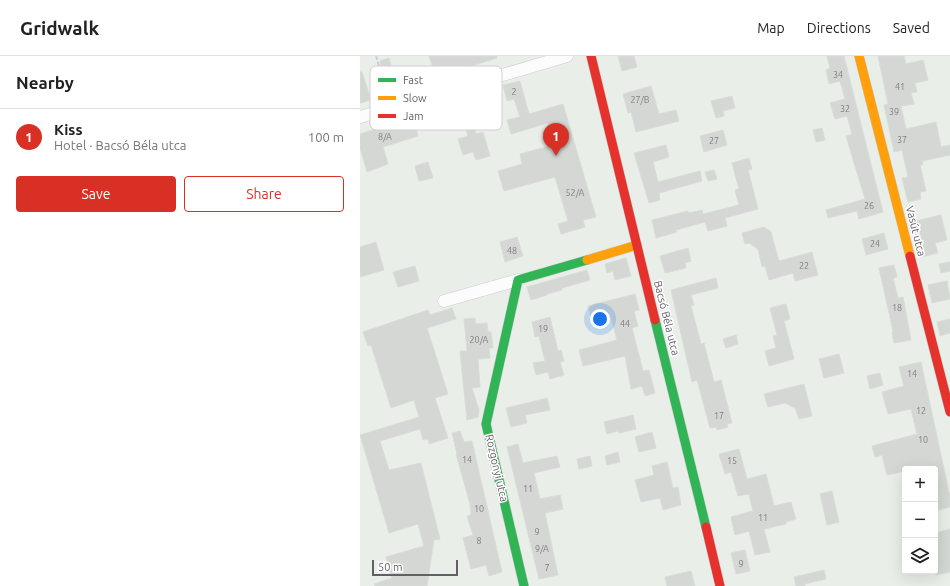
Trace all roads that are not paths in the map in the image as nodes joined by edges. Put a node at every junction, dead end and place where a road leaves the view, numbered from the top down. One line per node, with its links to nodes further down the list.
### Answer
1 (567, 56): 4 (street)
2 (591, 56): 7 (street, Bacsó Béla utca)
3 (859, 56): 10 (street, Vasút utca)
4 (502, 75)
5 (370, 114): 6 (street)
6 (360, 117)
7 (637, 245): 8 (street); 12 (street, Bacsó Béla utca)
8 (518, 280): 9 (street); 11 (street, Rozgonyi utca)
9 (444, 301)
10 (950, 412)
11 (524, 586)
12 (720, 586)

